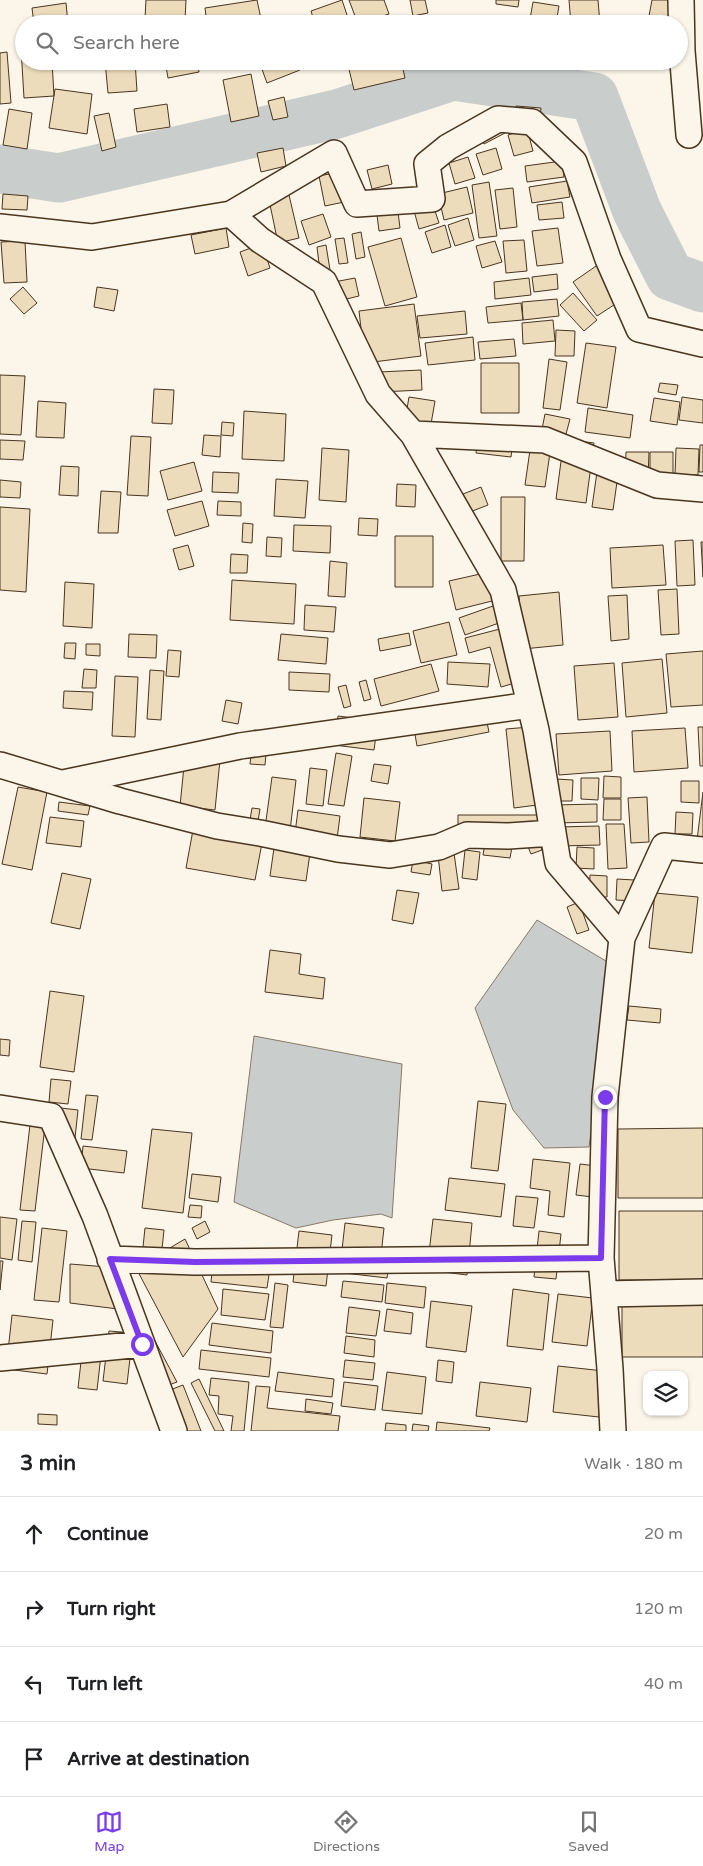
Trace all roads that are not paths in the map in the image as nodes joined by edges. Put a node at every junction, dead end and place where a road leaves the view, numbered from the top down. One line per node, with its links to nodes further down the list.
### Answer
1 (681, 0): 2 (street)
2 (681, 15)
3 (684, 70): 4 (street)
4 (689, 135)
5 (231, 214): 6 (street); 7 (street); 8 (street)
6 (0, 226)
7 (703, 344)
8 (413, 434): 9 (street); 10 (street)
9 (703, 489)
10 (530, 705): 12 (street); 13 (street)
11 (0, 765): 12 (street)
12 (61, 783): 13 (street)
13 (553, 833): 15 (street)
14 (703, 850): 15 (street)
15 (622, 938): 17 (street)
16 (0, 1108): 18 (street)
17 (601, 1258): 18 (street); 20 (street)
18 (110, 1259): 21 (street)
19 (703, 1292): 20 (street)
20 (604, 1294): 24 (street)
21 (142, 1344): 22 (street); 23 (street)
22 (0, 1358)
23 (174, 1431)
24 (613, 1431)

